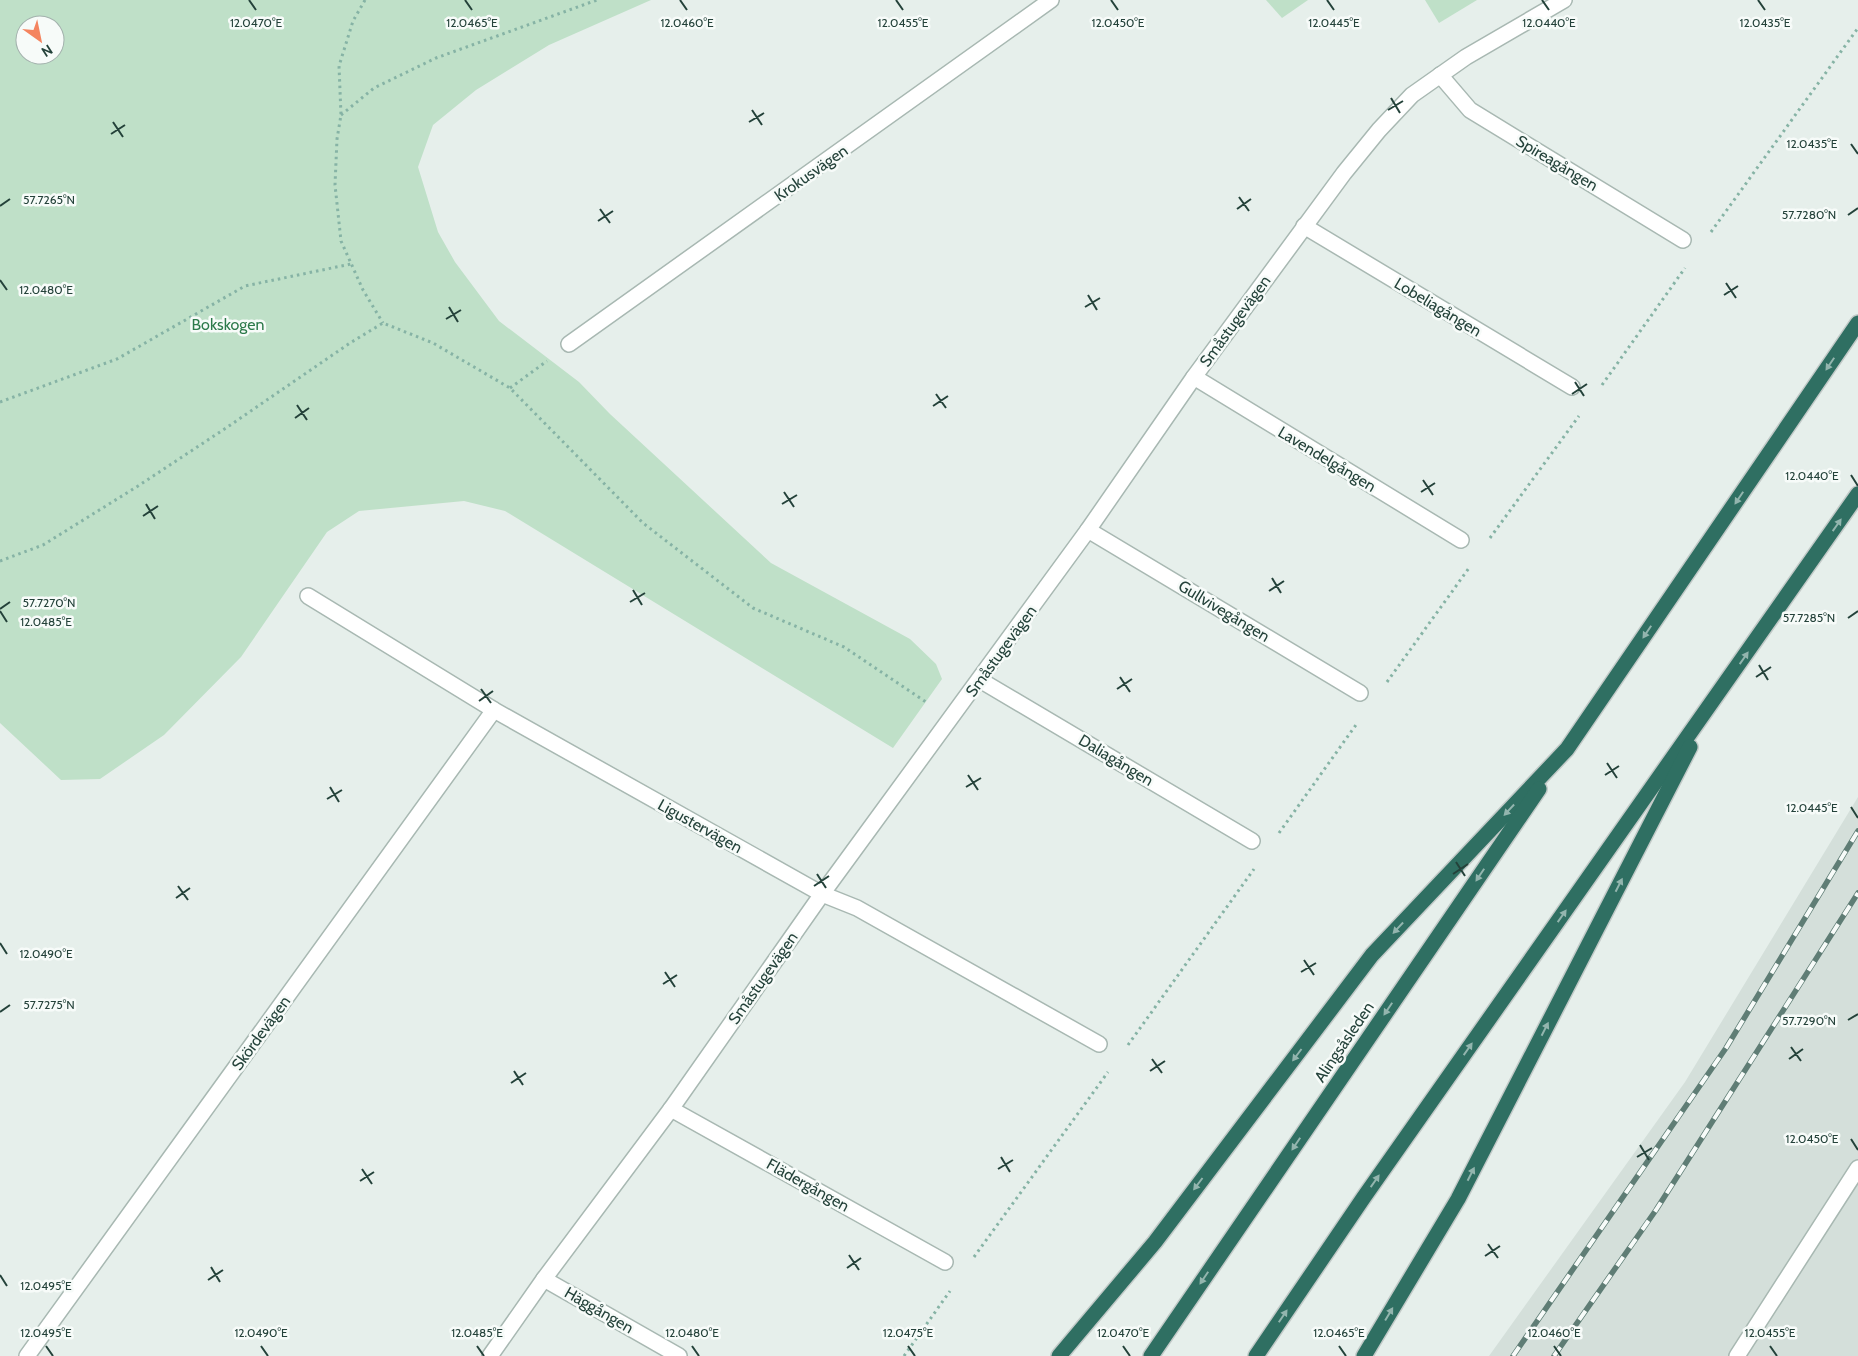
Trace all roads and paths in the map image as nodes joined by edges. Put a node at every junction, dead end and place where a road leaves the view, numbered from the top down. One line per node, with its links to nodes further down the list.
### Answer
1 (365, 0): 6 (path)
2 (597, 0): 6 (path)
3 (1051, 0): 12 (street, Krokusvägen)
4 (1564, 0): 5 (street, Småstugevägen)
5 (1440, 75): 7 (street, Småstugevägen); 8 (street, Spireagången)
6 (341, 115): 9 (path)
7 (1304, 226): 13 (street, Småstugevägen); 14 (street, Lobeliagången)
8 (1683, 240)
9 (352, 264): 10 (path); 16 (path)
10 (383, 323): 15 (path); 20 (path)
11 (1858, 324): 27 (highway, one-way to 27)
12 (569, 344): 15 (path)
13 (1194, 377): 18 (street, Småstugevägen); 19 (street, Lavendelgången)
14 (1572, 387)
15 (510, 388): 26 (path)
16 (0, 402)
17 (1858, 494): 24 (highway, one-way to 17)
18 (1088, 530): 22 (street, Småstugevägen); 23 (street, Gullvivegången)
19 (1461, 540)
20 (0, 561)
21 (308, 596): 25 (street, Ligustervägen)
22 (980, 680): 26 (street, Småstugevägen); 28 (street, Daliagången)
23 (1360, 693)
24 (1716, 698): 40 (highway, one-way to 24); 41 (highway, one-way to 24)
25 (494, 710): 29 (street, Ligustervägen); 35 (street, Skördevägen)
26 (951, 720): 29 (street, Småstugevägen)
27 (1566, 748): 38 (highway, one-way to 38); 39 (highway, Alingsåsleden, one-way to 39)
28 (1252, 841)
29 (822, 894): 30 (street, Ligustervägen); 31 (street, Småstugevägen)
30 (1099, 1044)
31 (671, 1108): 33 (street, Flädergången); 34 (street, Småstugevägen)
32 (1858, 1168): 42 (street)
33 (944, 1262)
34 (544, 1278): 36 (street, Småstugevägen); 37 (street, Häggången)
35 (27, 1356)
36 (490, 1356)
37 (679, 1356)
38 (1058, 1356)
39 (1151, 1356)
40 (1256, 1356)
41 (1364, 1356)
42 (1737, 1356)

